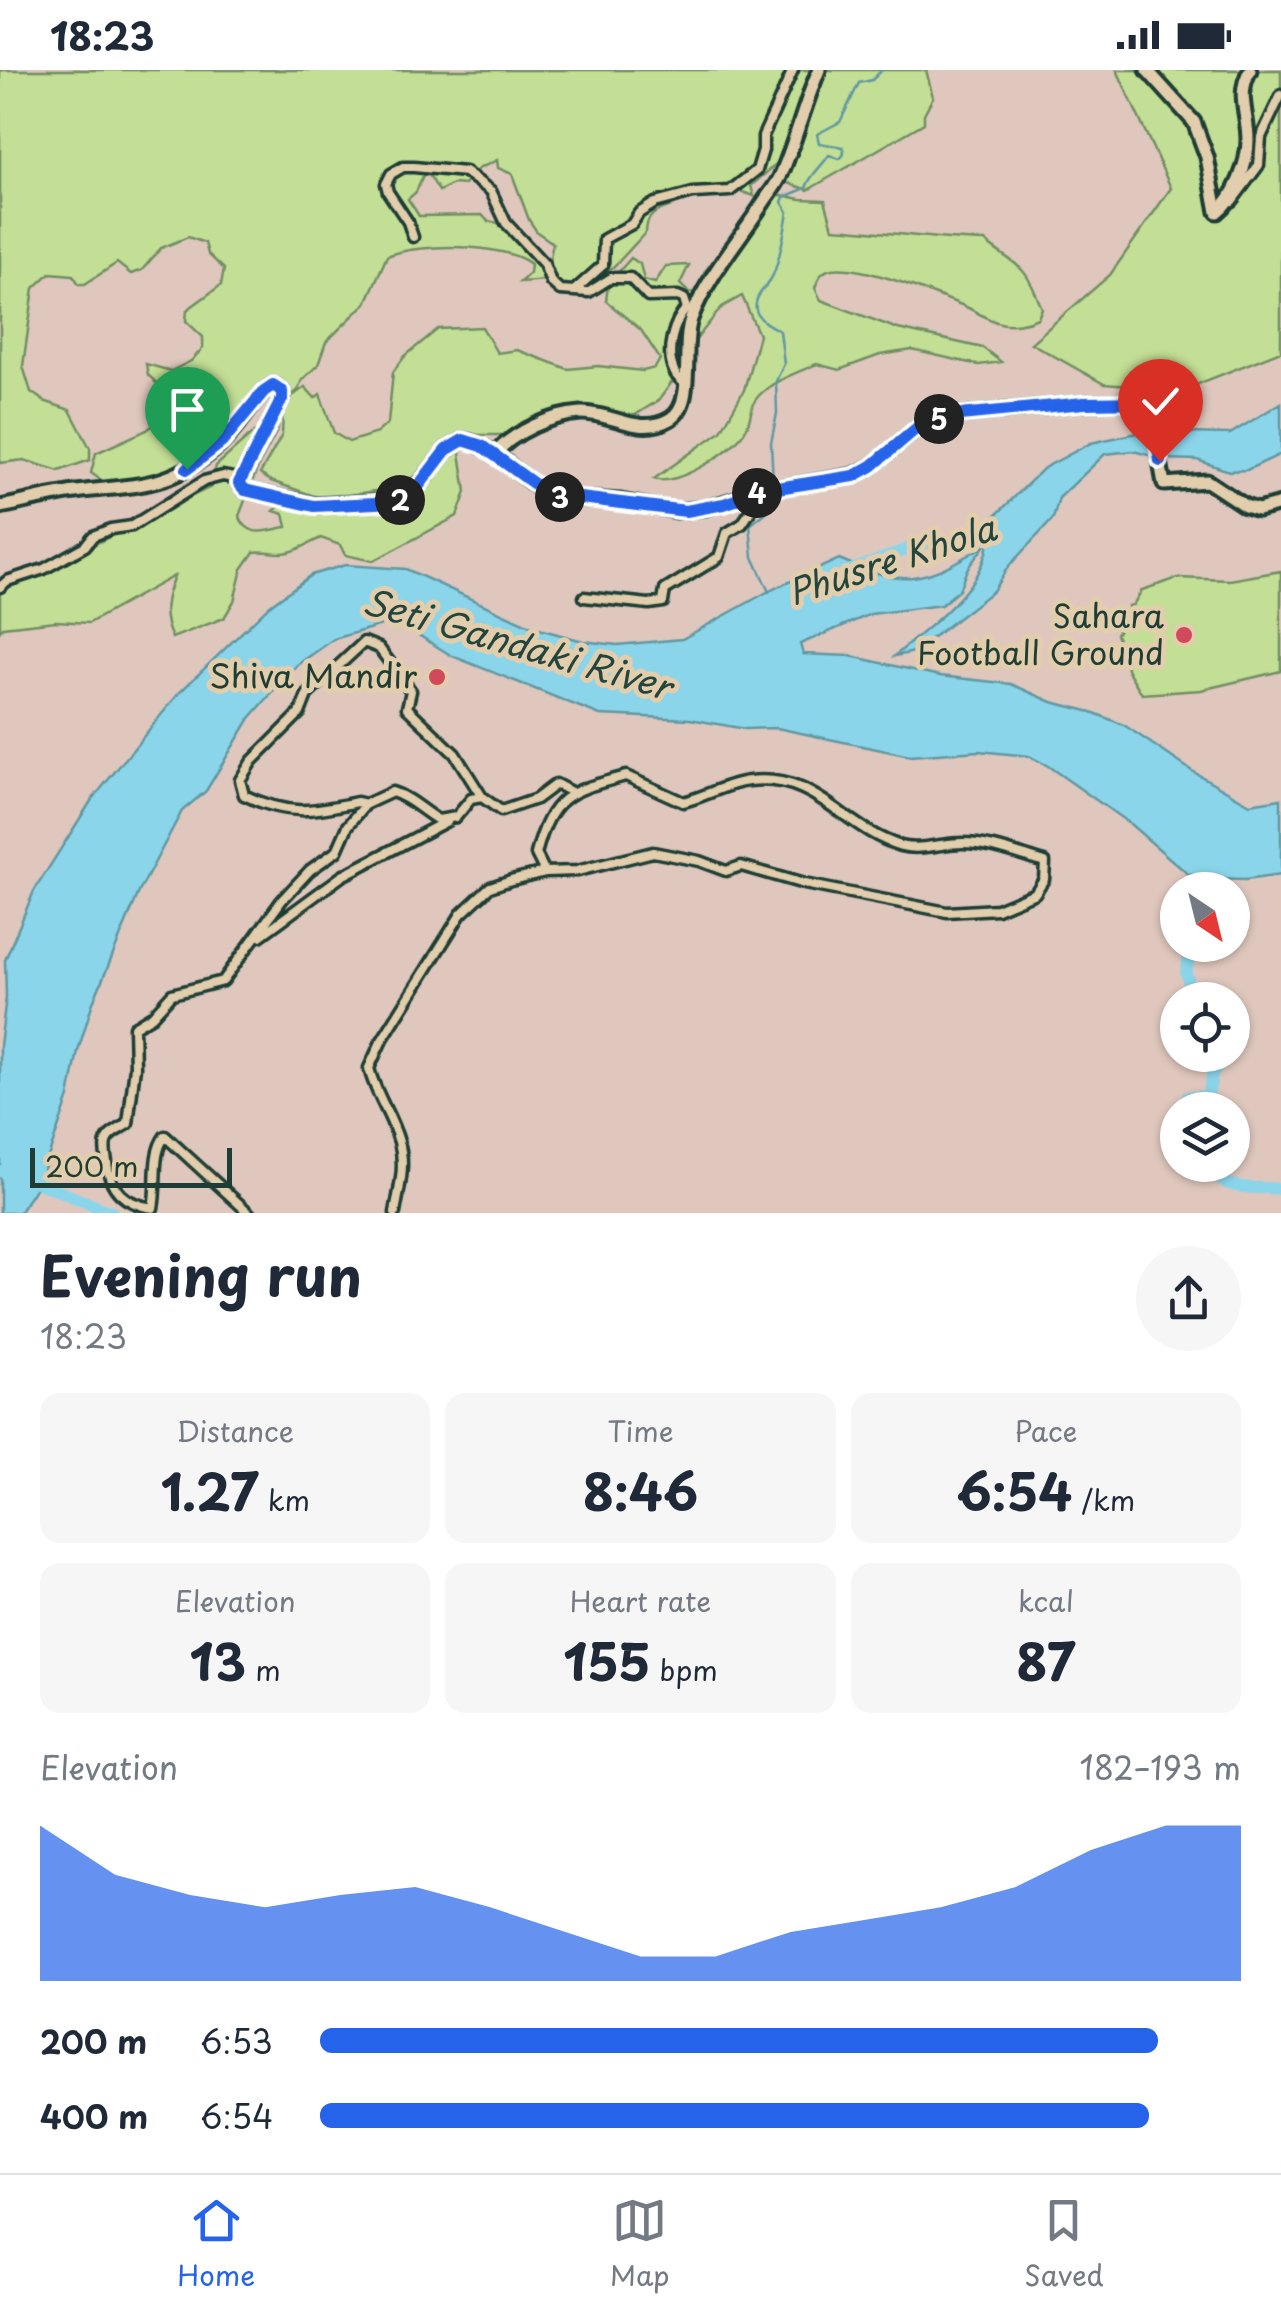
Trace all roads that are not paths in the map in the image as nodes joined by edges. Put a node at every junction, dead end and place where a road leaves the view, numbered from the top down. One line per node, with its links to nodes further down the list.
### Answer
1 (793, 70): 8 (street)
2 (818, 70): 9 (main road)
3 (1146, 70): 6 (main road)
4 (1250, 70): 6 (main road)
5 (1281, 96): 6 (street)
6 (1224, 206)
7 (413, 237): 8 (street)
8 (576, 289): 9 (street)
9 (685, 384): 10 (main road)
10 (494, 455): 11 (main road); 12 (main road)
11 (239, 478): 14 (main road); 15 (street)
12 (765, 490): 13 (main road); 16 (street)
13 (1281, 504)
14 (0, 508)
15 (0, 587)
16 (584, 597)
17 (571, 792): 18 (street); 21 (street); 21 (street)
18 (482, 797): 19 (street); 20 (street)
19 (366, 804): 20 (street); 22 (street)
20 (456, 816): 22 (street)
21 (546, 872): 24 (street)
22 (254, 940): 23 (street)
23 (249, 1213)
24 (396, 1213)

